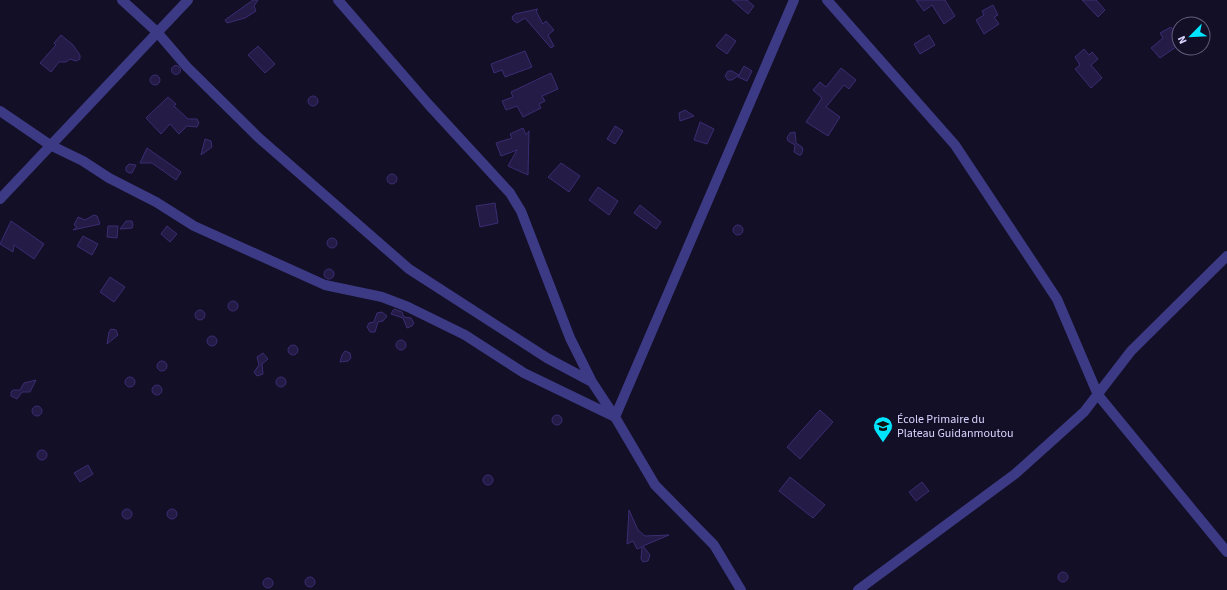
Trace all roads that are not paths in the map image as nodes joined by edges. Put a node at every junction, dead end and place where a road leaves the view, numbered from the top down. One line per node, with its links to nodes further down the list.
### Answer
1 (122, 0): 6 (street)
2 (188, 0): 6 (street)
3 (338, 0): 11 (street)
4 (794, 0): 13 (street)
5 (827, 0): 12 (street)
6 (157, 32): 8 (street); 11 (street)
7 (0, 111): 8 (street)
8 (50, 145): 9 (street); 13 (street)
9 (0, 199)
10 (1227, 256): 12 (street)
11 (592, 382): 13 (street)
12 (1098, 395): 14 (street); 16 (street)
13 (615, 417): 15 (street)
14 (1227, 552)
15 (741, 590)
16 (858, 590)

